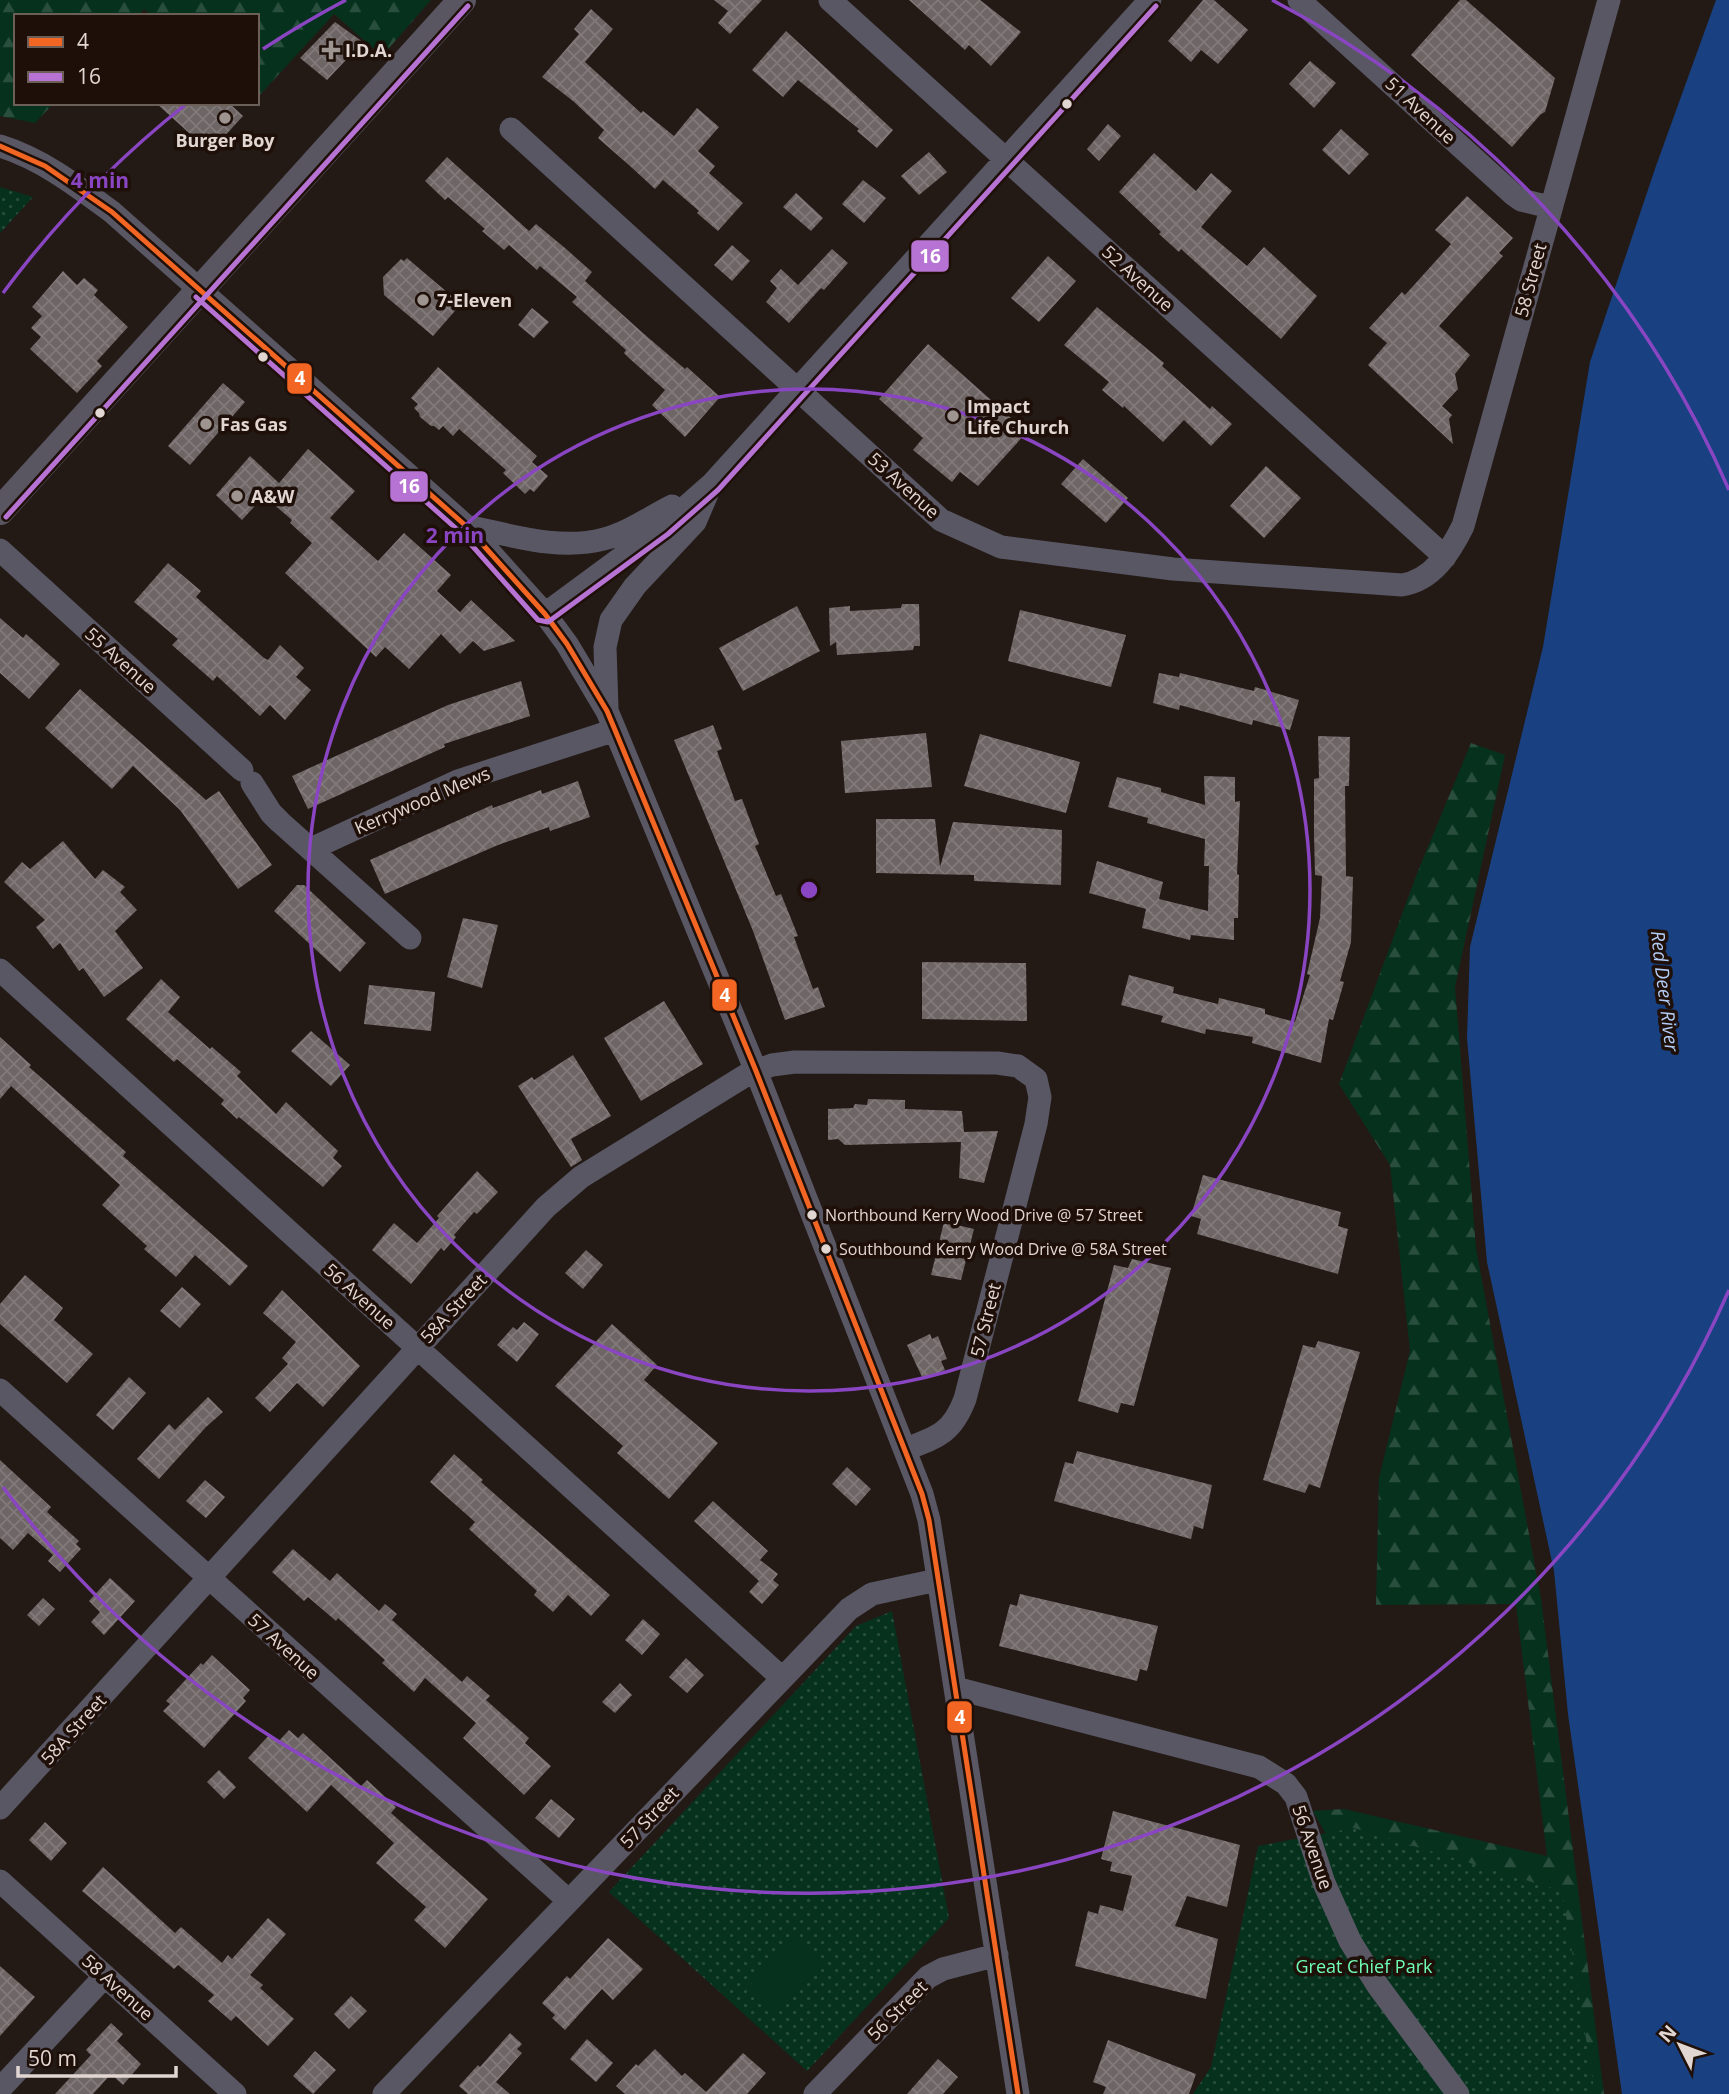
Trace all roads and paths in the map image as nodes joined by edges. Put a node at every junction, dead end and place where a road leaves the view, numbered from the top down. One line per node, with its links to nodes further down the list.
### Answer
1 (462, 0): 10 (main road)
2 (830, 0): 8 (street, 52 Avenue)
3 (1150, 0): 8 (street)
4 (1299, 0): 9 (street, 51 Avenue)
5 (1609, 0): 9 (street, 58 Street)
6 (510, 129): 11 (street, 53 Avenue)
7 (0, 146): 10 (street)
8 (1005, 159): 11 (street); 16 (street, 52 Avenue)
9 (1550, 207): 16 (street, 58 Street)
10 (202, 290): 13 (main road); 14 (street)
11 (797, 388): 12 (street); 16 (street, 53 Avenue)
12 (712, 484): 14 (street); 17 (street); 18 (street)
13 (0, 511)
14 (466, 526): 17 (street)
15 (0, 550): 19 (street, 55 Avenue)
16 (1445, 557)
17 (545, 614): 18 (street)
18 (611, 721): 19 (street, Kerrywood Mews); 22 (street)
19 (311, 849): 20 (street)
20 (410, 938)
21 (0, 970): 24 (street, 56 Avenue)
22 (756, 1071): 23 (street, 58A Street); 24 (street, 58A Street); 26 (street)
23 (1036, 1079): 26 (street, 57 Street)
24 (417, 1348): 27 (street, 58A Street); 29 (street, 56 Avenue)
25 (0, 1390): 27 (street, 57 Avenue)
26 (906, 1449): 28 (street)
27 (208, 1578): 31 (street, 58A Street); 33 (street, 57 Avenue)
28 (937, 1580): 29 (street, 57 Street); 30 (street)
29 (782, 1678): 33 (street, 57 Street)
30 (955, 1688): 34 (street); 41 (street, 56 Avenue)
31 (0, 1808)
32 (0, 1881): 35 (street, 58 Avenue)
33 (569, 1901): 38 (street, 57 Street)
34 (997, 1955): 39 (street, 56 Street); 40 (street)
35 (105, 1976): 36 (street); 37 (street, 58 Avenue)
36 (0, 2089)
37 (235, 2094)
38 (384, 2094)
39 (815, 2094)
40 (1018, 2094)
41 (1458, 2094)

